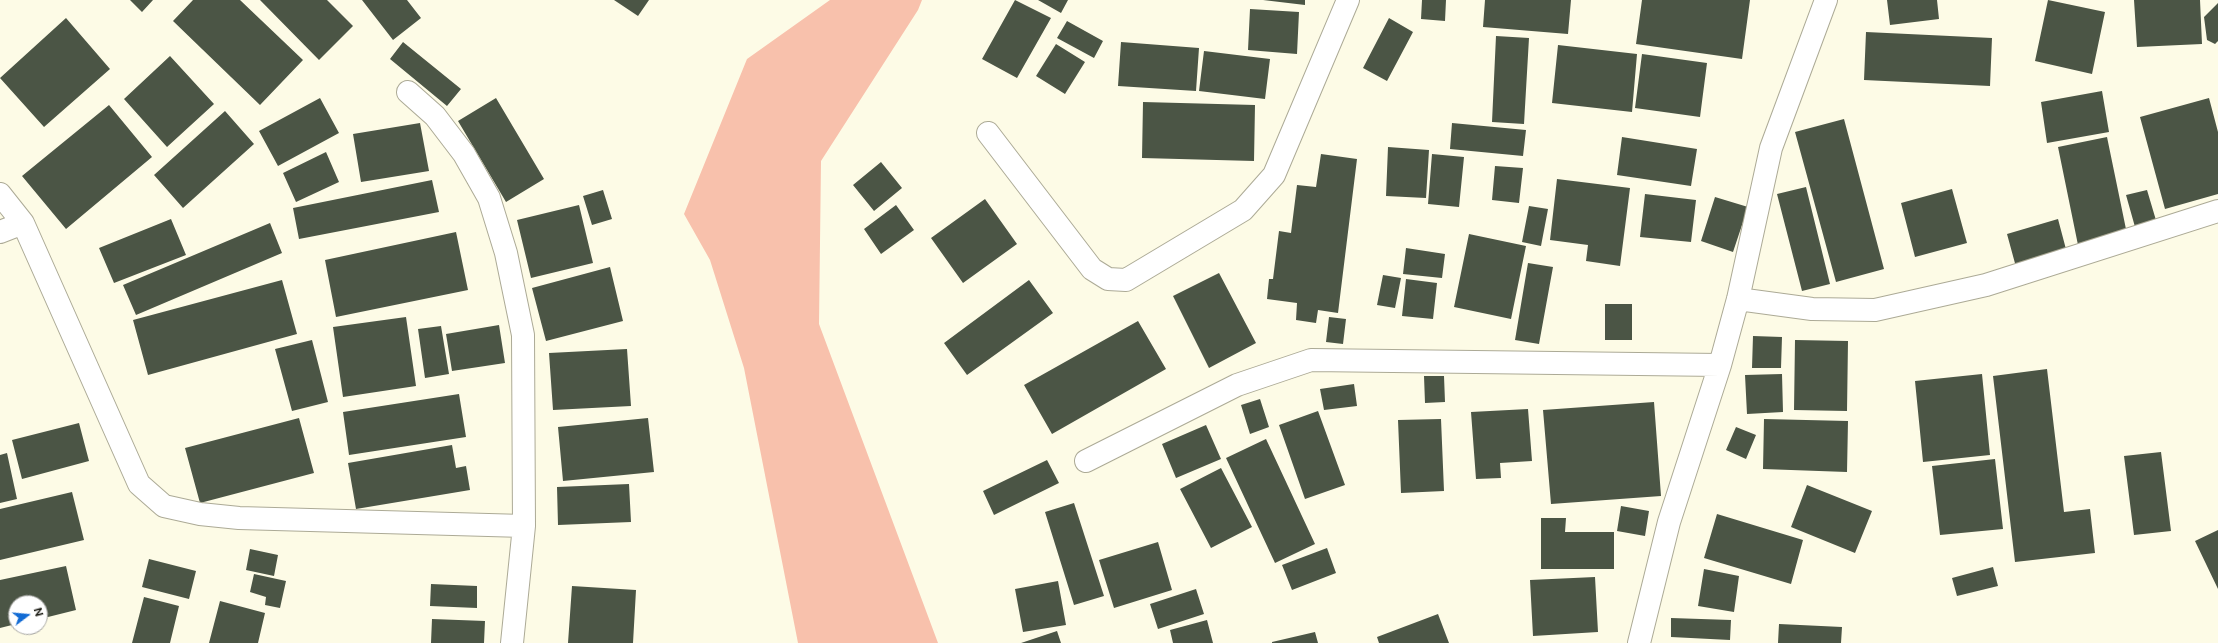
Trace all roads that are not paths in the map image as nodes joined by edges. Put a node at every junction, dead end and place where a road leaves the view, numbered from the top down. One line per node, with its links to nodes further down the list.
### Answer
1 (1348, 0): 4 (street)
2 (1826, 0): 9 (street)
3 (408, 92): 12 (street)
4 (988, 133)
5 (0, 194): 7 (street)
6 (2218, 211): 9 (street)
7 (24, 223): 8 (street); 12 (street)
8 (0, 232)
9 (1738, 299): 10 (street)
10 (1720, 365): 11 (street); 14 (street)
11 (1086, 462)
12 (524, 526): 13 (street)
13 (512, 643)
14 (1639, 643)

